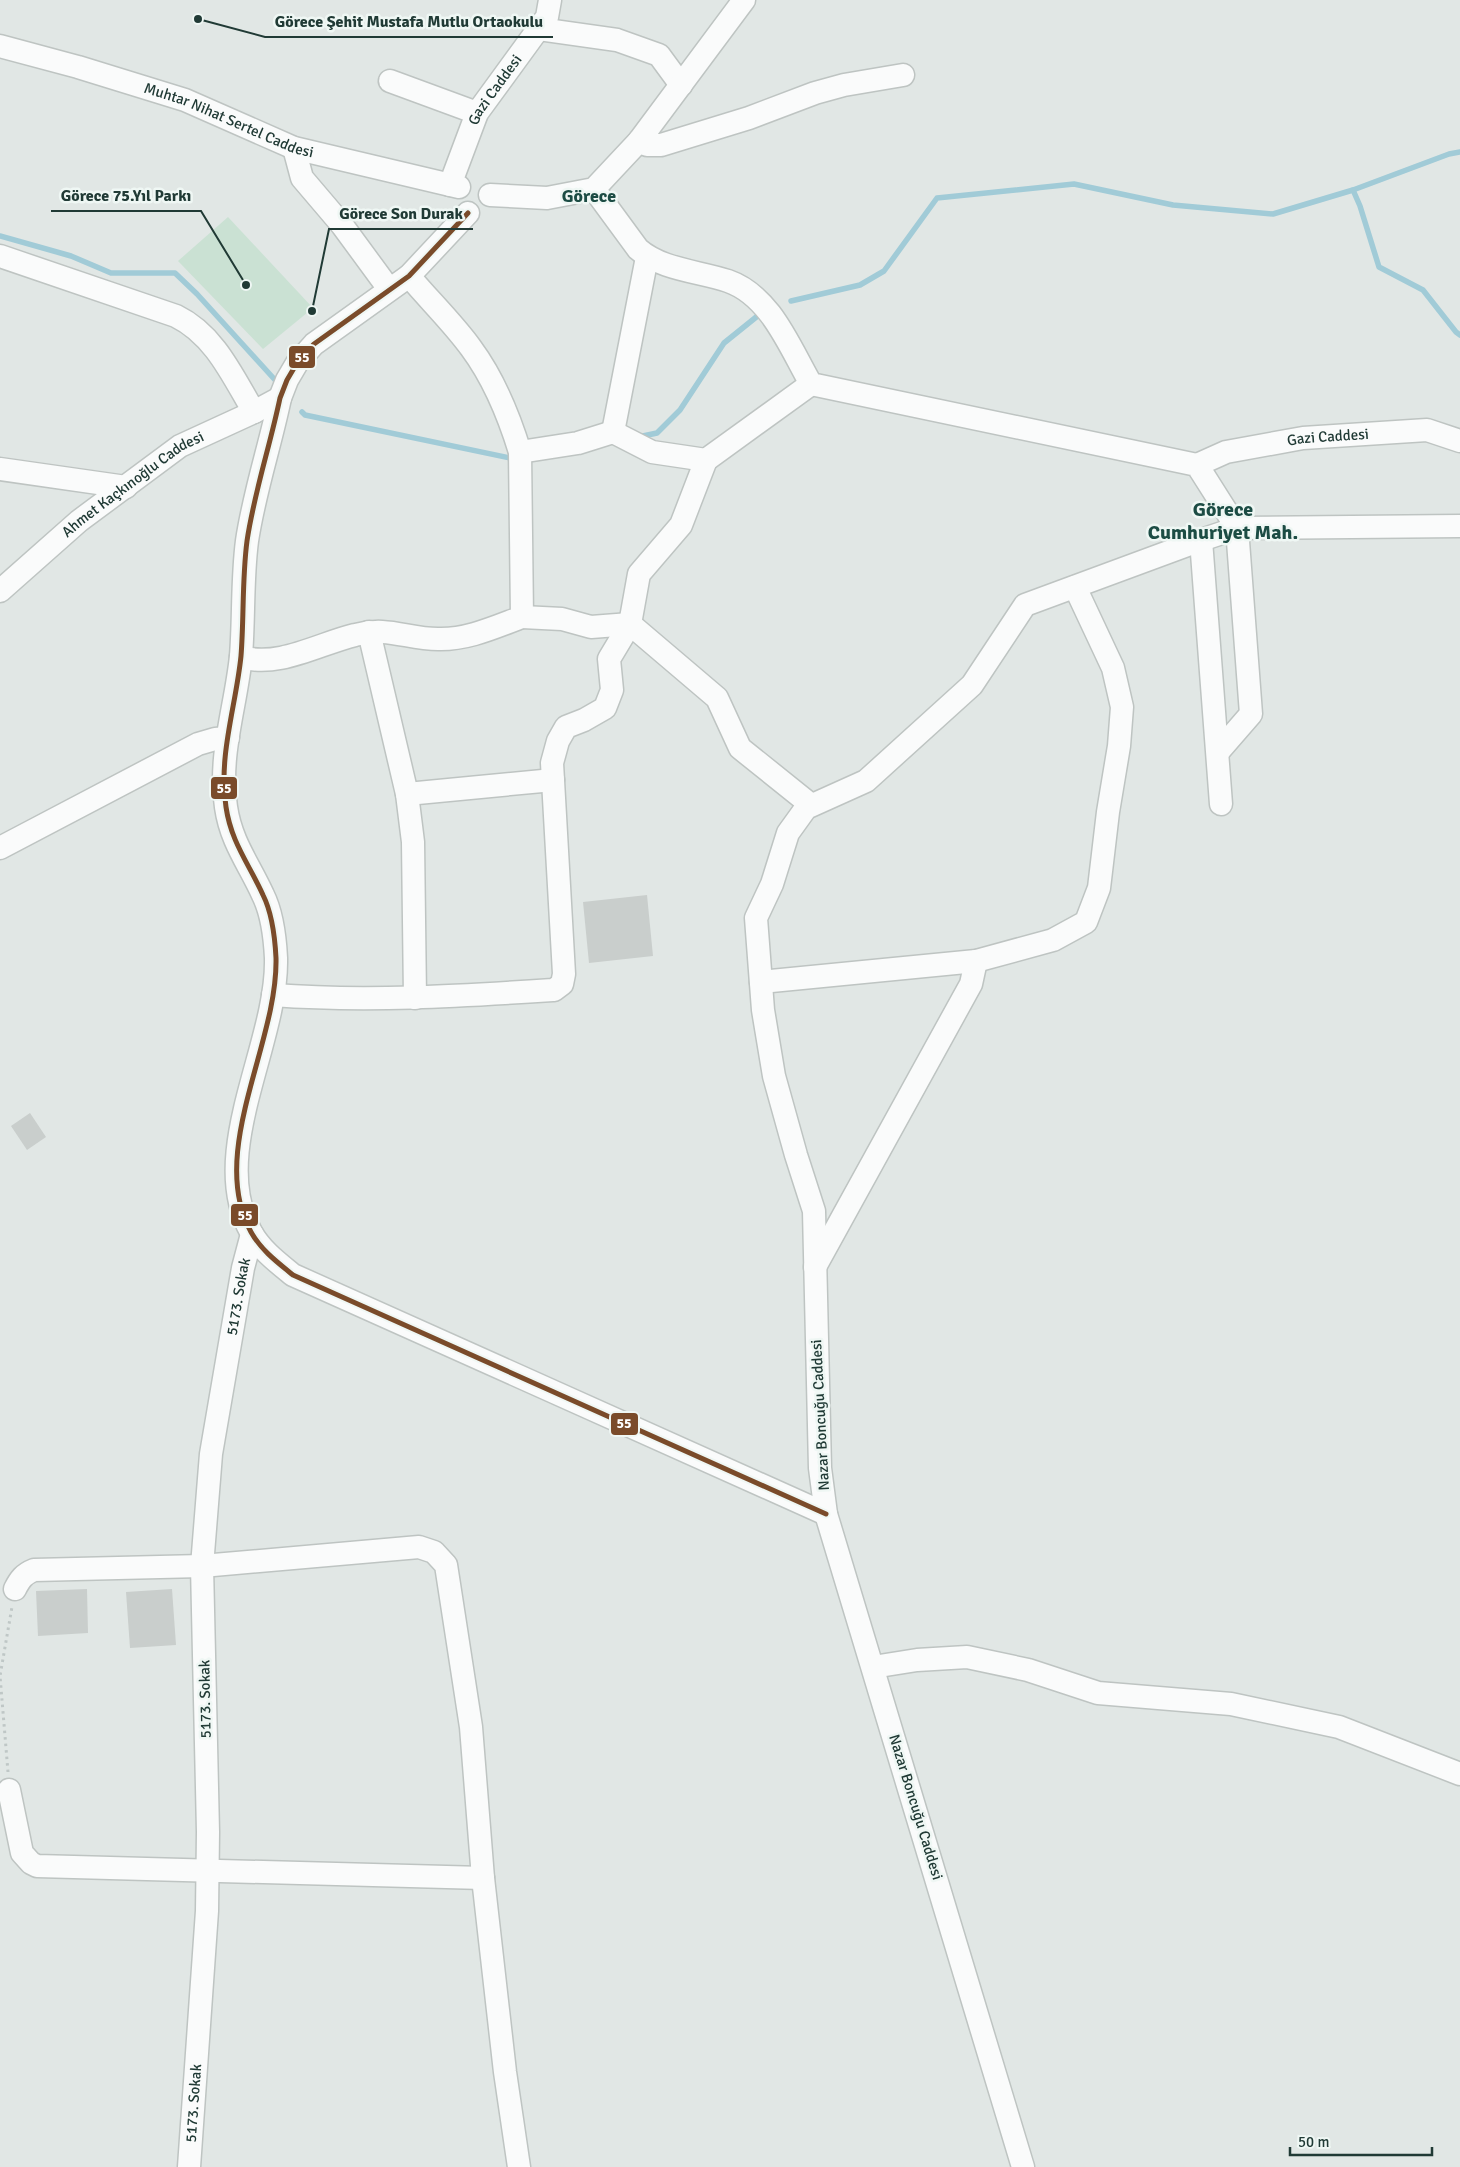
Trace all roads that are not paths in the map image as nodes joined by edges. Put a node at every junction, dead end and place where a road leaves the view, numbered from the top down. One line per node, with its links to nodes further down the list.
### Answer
1 (550, 0): 3 (street, Gazi Caddesi)
2 (744, 0): 7 (street)
3 (538, 29): 7 (street); 8 (street, Gazi Caddesi)
4 (0, 46): 10 (street, Muhtar Nihat Sertel Caddesi)
5 (903, 75): 9 (street)
6 (390, 81): 8 (street)
7 (682, 85): 9 (street)
8 (477, 113): 11 (street, Gazi Caddesi)
9 (639, 141): 12 (street)
10 (294, 148): 11 (street, Muhtar Nihat Sertel Caddesi); 18 (street)
11 (455, 186): 13 (street); 14 (street)
12 (594, 189): 13 (street); 16 (street)
13 (490, 195): 14 (street)
14 (468, 213): 17 (street)
15 (0, 256): 21 (street)
16 (647, 257): 19 (street); 23 (street)
17 (408, 276): 18 (street); 24 (street)
18 (389, 289): 20 (street)
19 (811, 384): 25 (street); 26 (street)
20 (280, 398): 21 (street, Ahmet Kaçkınoğlu Caddesi); 37 (street)
21 (254, 412): 28 (street, Ahmet Kaçkınoğlu Caddesi)
22 (1455, 434): 26 (street, Gazi Caddesi)
23 (623, 437): 24 (street); 25 (street)
24 (520, 452): 34 (street)
25 (706, 460): 35 (street)
26 (1197, 465): 30 (street)
27 (0, 469): 28 (street)
28 (126, 486): 33 (street, Ahmet Kaçkınoğlu Caddesi)
29 (1460, 526): 30 (street)
30 (1237, 528): 31 (street); 39 (street)
31 (1201, 540): 32 (street); 39 (street)
32 (1075, 587): 43 (street); 45 (street)
33 (0, 591)
34 (522, 617): 35 (street); 36 (street)
35 (630, 624): 40 (street); 43 (street)
36 (369, 632): 37 (street); 41 (street)
37 (241, 657): 38 (street)
38 (228, 738): 44 (street); 47 (street)
39 (1218, 752): 42 (street)
40 (553, 780): 41 (street); 48 (street)
41 (407, 794): 48 (street)
42 (1222, 804)
43 (811, 805): 46 (street, Nazar Boncuğu Caddesi)
44 (0, 848)
45 (976, 961): 46 (street); 50 (street)
46 (761, 982): 50 (street, Nazar Boncuğu Caddesi)
47 (273, 995): 48 (street); 49 (street)
48 (415, 998)
49 (252, 1234): 51 (street); 52 (street, 5173. Sokak)
50 (815, 1267): 51 (street, Nazar Boncuğu Caddesi)
51 (826, 1514): 54 (street, Nazar Boncuğu Caddesi)
52 (202, 1566): 53 (street); 57 (street, 5173. Sokak); 58 (street)
53 (15, 1589)
54 (873, 1667): 55 (street); 61 (street, Nazar Boncuğu Caddesi)
55 (1460, 1774)
56 (9, 1790): 57 (street)
57 (208, 1872): 58 (street); 59 (street, 5173. Sokak)
58 (483, 1878): 60 (street)
59 (189, 2167)
60 (519, 2167)
61 (1023, 2167)

